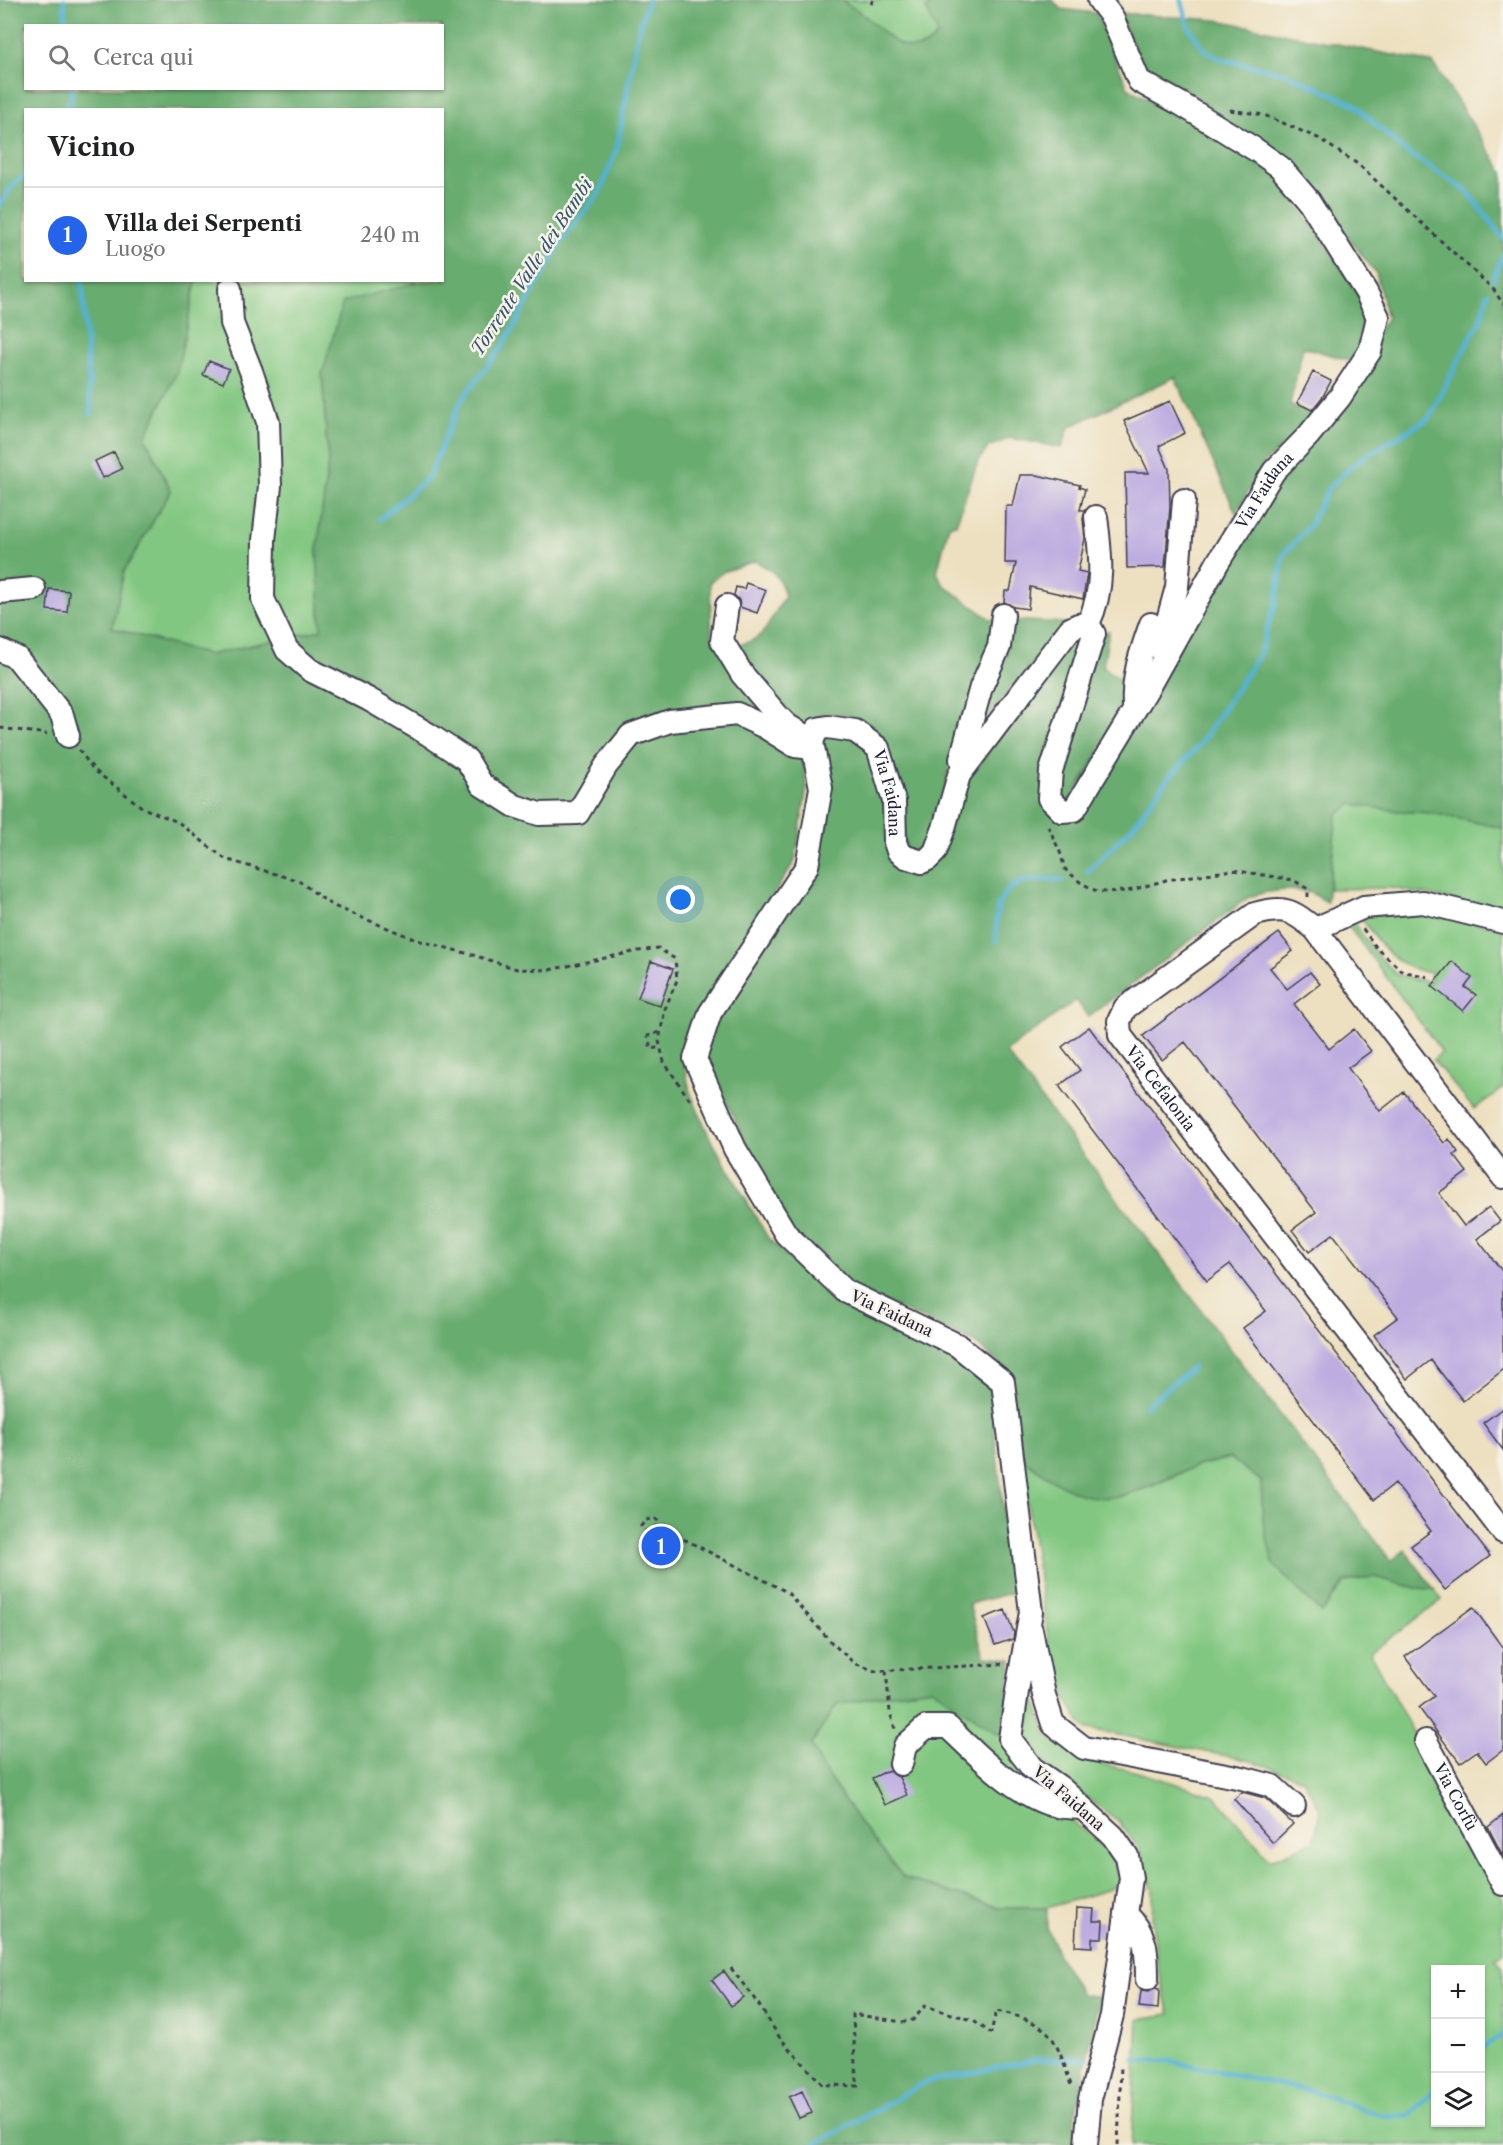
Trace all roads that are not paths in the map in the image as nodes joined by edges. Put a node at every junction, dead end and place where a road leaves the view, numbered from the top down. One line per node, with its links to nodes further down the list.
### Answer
1 (1099, 0): 13 (street, Via Faidana)
2 (230, 289): 16 (street)
3 (1184, 500): 13 (street)
4 (1096, 517): 11 (street)
5 (1163, 576): 14 (street)
6 (1116, 579): 11 (street)
7 (34, 589): 8 (street)
8 (0, 592)
9 (727, 606): 16 (street)
10 (1003, 615): 17 (street)
11 (1091, 629): 14 (street, Via Faidana); 17 (street, Via Faidana)
12 (0, 650): 15 (street)
13 (1149, 686): 14 (street, Via Faidana)
14 (1135, 709)
15 (68, 736)
16 (813, 743): 17 (street, Via Faidana); 22 (street, Via Faidana)
17 (963, 769)
18 (1503, 922): 19 (street)
19 (1315, 929): 20 (street, Via Cefalonia); 21 (street, Via Cefalonia)
20 (1503, 1177)
21 (1503, 1532)
22 (1029, 1623): 25 (street); 26 (street, Via Faidana)
23 (1426, 1741): 27 (street, Via Corfù)
24 (903, 1758): 26 (street)
25 (1294, 1806)
26 (1082, 1808): 28 (street, Via Faidana)
27 (1503, 1884)
28 (1119, 1907): 29 (street); 30 (street, Via Faidana)
29 (1147, 1979)
30 (1086, 2145)

